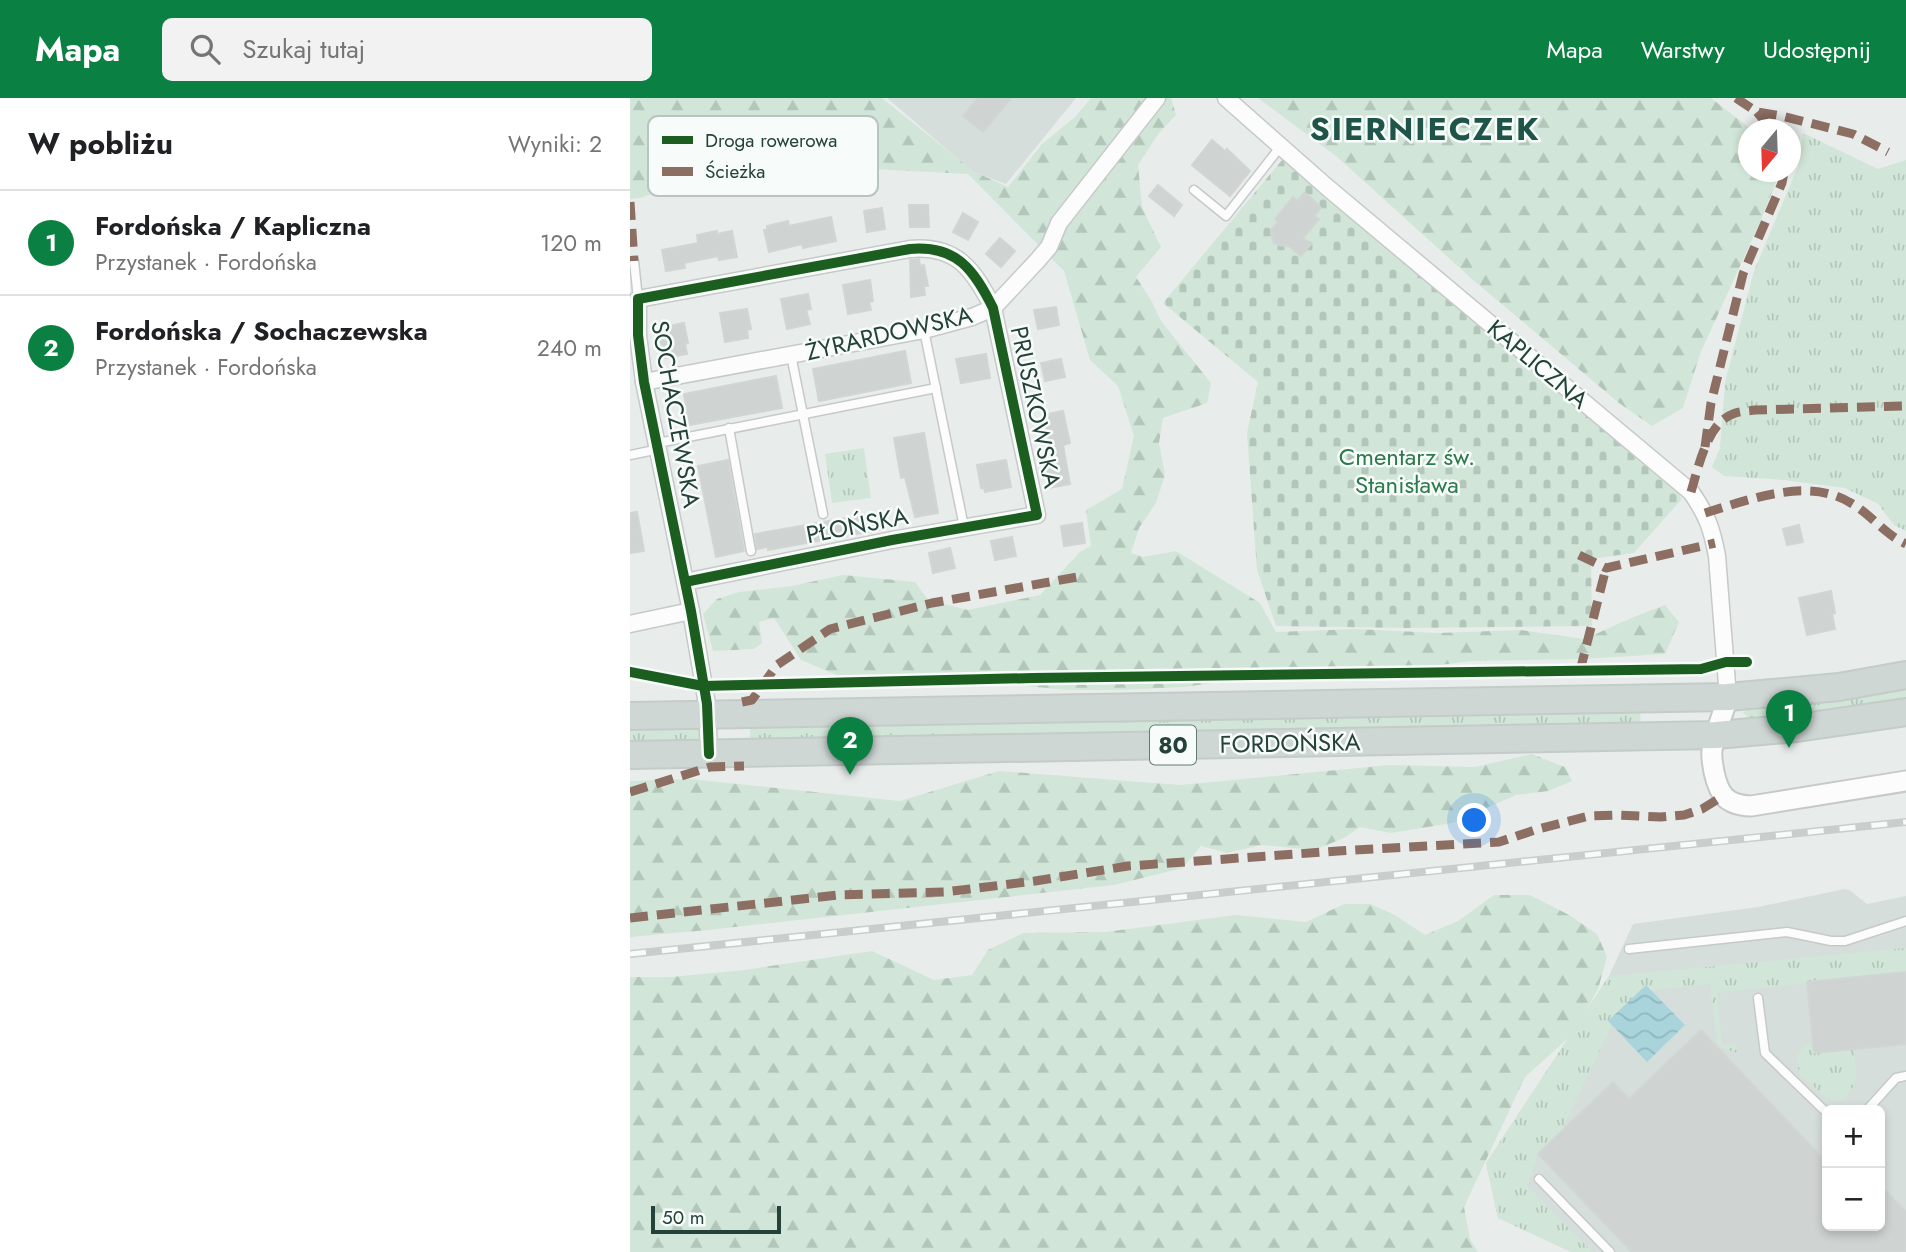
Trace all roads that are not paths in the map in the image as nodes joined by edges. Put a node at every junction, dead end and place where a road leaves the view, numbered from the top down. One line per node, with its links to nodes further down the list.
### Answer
1 (1157, 98): 7 (street, ŻYRARDOWSKA)
2 (1226, 98): 3 (street, KAPLICZNA)
3 (1282, 146): 4 (lane); 25 (street, KAPLICZNA)
4 (1194, 190)
5 (634, 261): 6 (lane)
6 (638, 299): 7 (street, SOCHACZEWSKA); 9 (street, SOCHACZEWSKA)
7 (993, 308): 8 (street, ŻYRARDOWSKA); 18 (street, PRUSZKOWSKA)
8 (924, 330): 10 (street, ŻYRARDOWSKA); 12 (lane)
9 (634, 335): 11 (street, SOCHACZEWSKA)
10 (791, 355): 11 (street, ŻYRARDOWSKA); 13 (lane)
11 (645, 382): 15 (street, SOCHACZEWSKA)
12 (936, 388): 13 (lane); 19 (lane)
13 (803, 414): 14 (lane); 17 (lane)
14 (729, 428): 15 (lane); 20 (lane)
15 (658, 446): 16 (lane); 21 (street, SOCHACZEWSKA)
16 (630, 455)
17 (823, 514)
18 (1037, 515): 19 (street, PŁOŃSKA)
19 (964, 527): 21 (street, PŁOŃSKA)
20 (751, 551)
21 (685, 582): 22 (street, SOCHACZEWSKA)
22 (691, 611): 23 (street); 27 (street, SOCHACZEWSKA)
23 (630, 624)
24 (1906, 675): 25 (main road, FORDOŃSKA / 80)
25 (1728, 697): 27 (main road, FORDOŃSKA / 80); 29 (street)
26 (1906, 712): 29 (main road, FORDOŃSKA / 80)
27 (707, 715): 28 (main road, FORDOŃSKA / 80); 30 (street, SOCHACZEWSKA)
28 (630, 716)
29 (1716, 735): 30 (main road, FORDOŃSKA / 80); 32 (street)
30 (709, 754): 31 (main road, FORDOŃSKA / 80)
31 (630, 755)
32 (1906, 781)
33 (1906, 921): 34 (lane)
34 (1629, 949)
35 (1758, 998): 38 (lane)
36 (1906, 1076): 37 (lane)
37 (1872, 1105)
38 (1822, 1108)
39 (1539, 1179): 40 (lane)
40 (1610, 1252)

